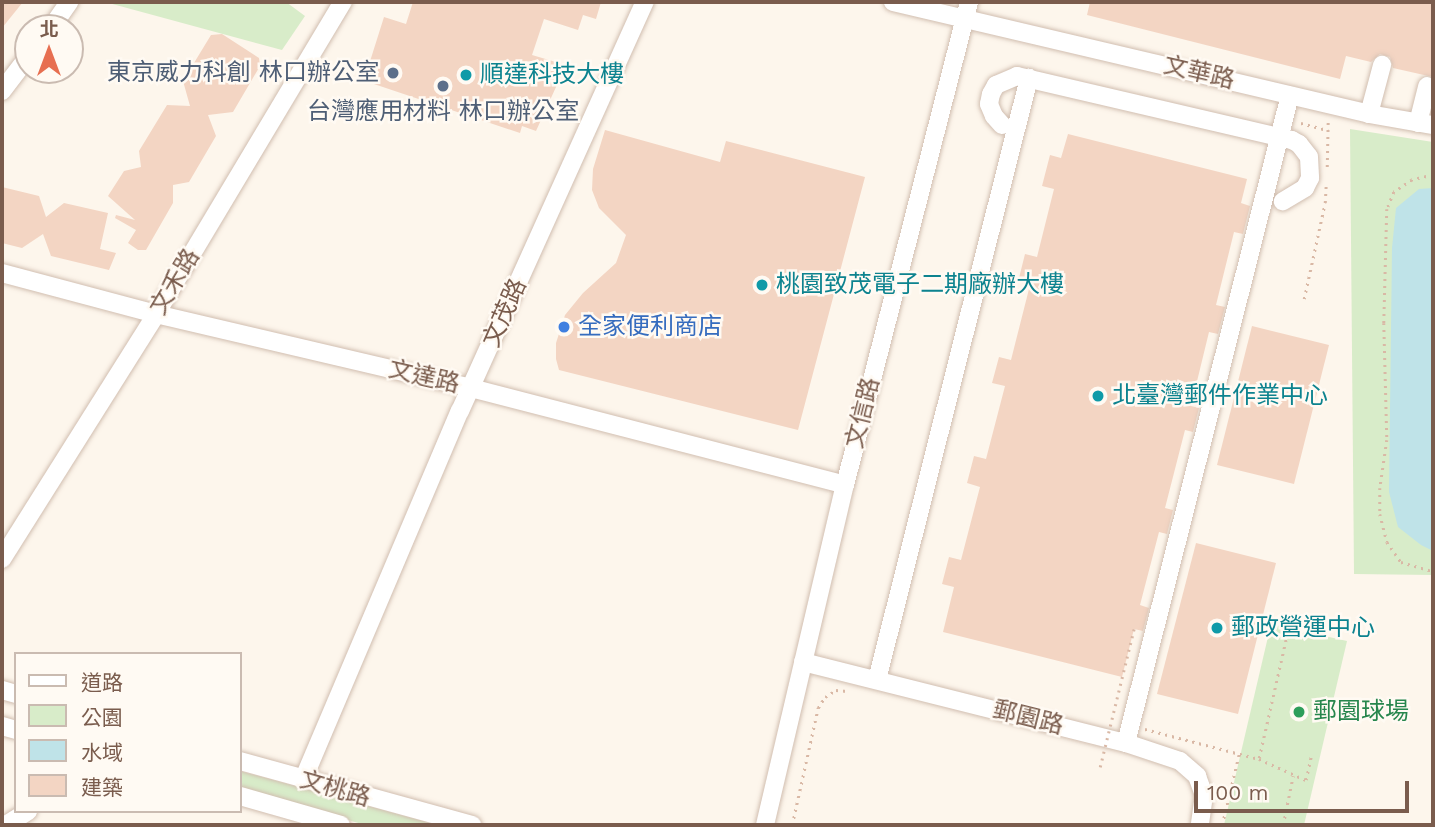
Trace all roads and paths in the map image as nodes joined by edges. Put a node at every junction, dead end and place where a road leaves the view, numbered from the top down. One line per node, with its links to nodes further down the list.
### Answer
1 (343, 2): 22 (street, 文禾路)
2 (645, 2): 23 (street, 文茂路)
3 (893, 2): 4 (street)
4 (967, 10): 10 (street, 文華路); 24 (street, 文信路)
5 (1382, 65): 11 (street)
6 (14, 75): 9 (street)
7 (1029, 78): 15 (street); 17 (street); 30 (street)
8 (1427, 86): 14 (street)
9 (2, 91)
10 (1290, 95): 11 (street, 文華路); 17 (street)
11 (1369, 114): 14 (street, 文華路)
12 (1328, 121): 16 (path)
13 (1297, 122): 16 (path)
14 (1425, 124)
15 (1002, 125)
16 (1328, 130): 21 (path)
17 (1280, 137): 19 (street); 33 (street)
18 (1433, 175): 26 (path)
19 (1283, 201)
20 (2, 273): 22 (street, 文達路)
21 (1304, 299)
22 (156, 314): 23 (street, 文達路); 25 (street, 文禾路)
23 (471, 388): 24 (street, 文達路); 41 (street, 文茂路)
24 (845, 485): 29 (street, 文信路)
25 (2, 559)
26 (1433, 571)
27 (1134, 629): 39 (path, bridge)
28 (1287, 635): 37 (path)
29 (803, 662): 30 (street, 郵園路); 48 (street, 文信路)
30 (877, 680): 33 (street, 郵園路)
31 (851, 691): 49 (path)
32 (1143, 729): 35 (path)
33 (1120, 749): 34 (path); 50 (street, 郵園路)
34 (1102, 752)
35 (1239, 754): 37 (path); 51 (path)
36 (1311, 757): 40 (path)
37 (1259, 759): 40 (path)
38 (242, 762): 41 (street, 文桃路)
39 (1100, 767)
40 (1293, 776): 52 (path)
41 (303, 780): 47 (street, 文桃路)
42 (242, 797): 44 (street, 文桃路)
43 (25, 813): 45 (street)
44 (294, 819): 46 (street, 文桃路)
45 (6, 825)
46 (341, 825)
47 (472, 825)
48 (765, 825)
49 (792, 825)
50 (1200, 825)
51 (1222, 825)
52 (1283, 825)

